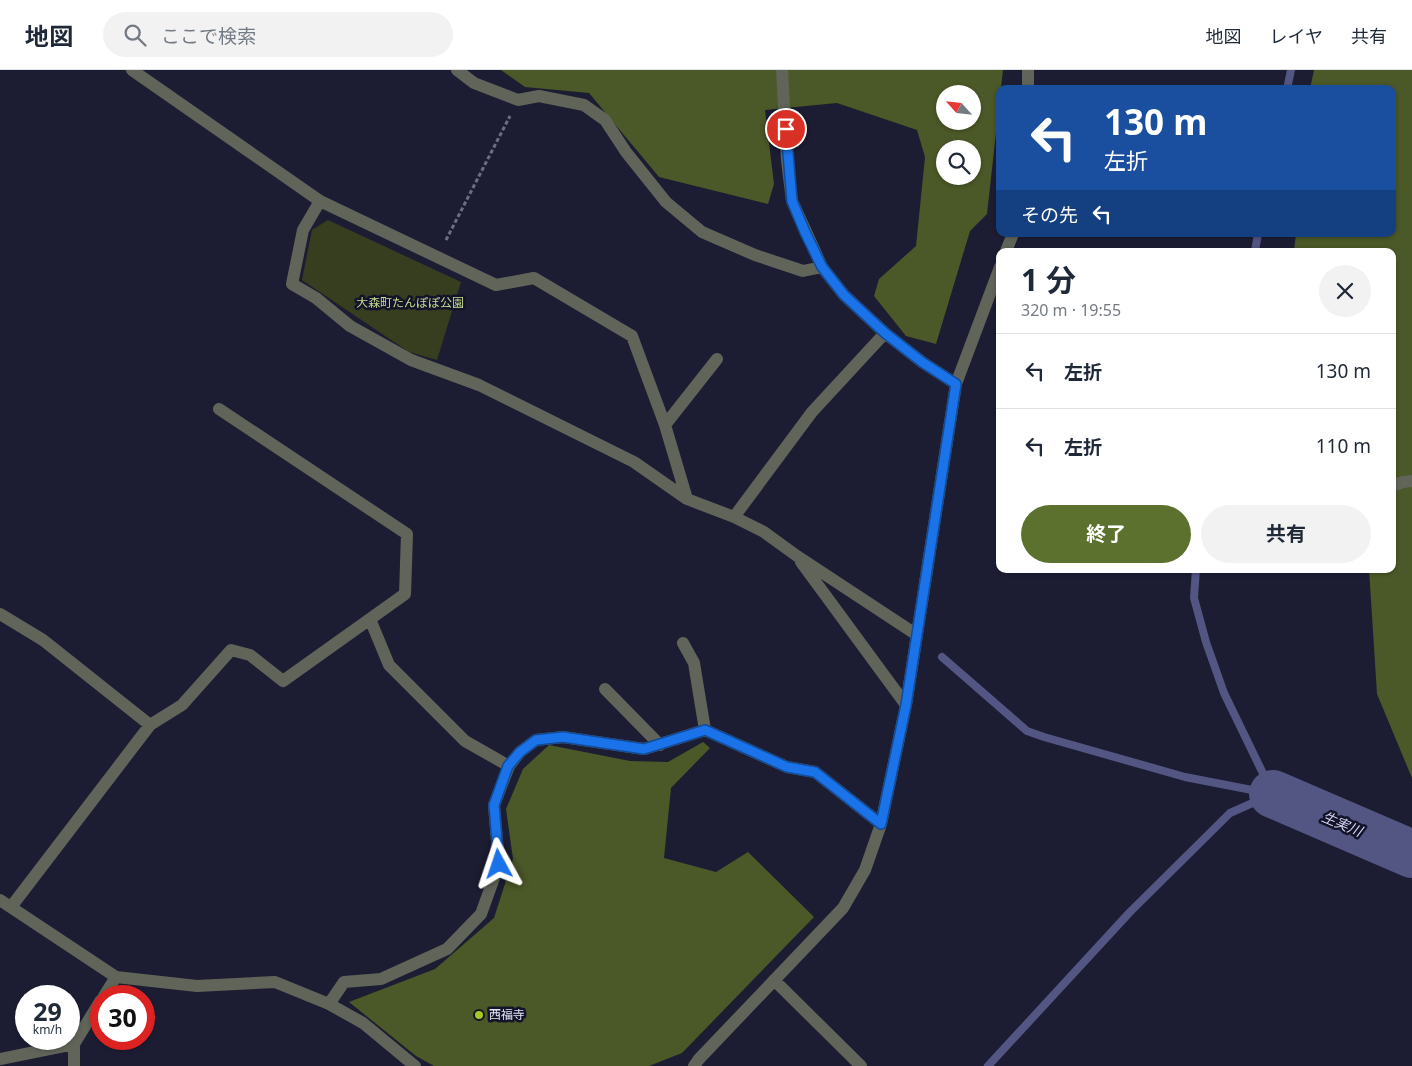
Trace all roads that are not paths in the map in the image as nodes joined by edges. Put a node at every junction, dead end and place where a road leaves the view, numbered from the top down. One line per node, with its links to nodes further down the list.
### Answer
1 (132, 70): 6 (street)
2 (457, 70): 7 (street)
3 (782, 70): 7 (street)
4 (1028, 70): 5 (street)
5 (1028, 85)
6 (320, 201): 13 (street); 16 (street)
7 (822, 267): 9 (street)
8 (996, 278): 11 (street)
9 (885, 333): 11 (street); 17 (street)
10 (717, 359): 13 (street)
11 (956, 384): 21 (street)
12 (218, 410): 20 (street)
13 (664, 425): 16 (street)
14 (1412, 481): 15 (street)
15 (1396, 485)
16 (687, 499): 17 (street)
17 (734, 517): 18 (street)
18 (797, 556): 21 (street); 24 (street)
19 (0, 614): 25 (street)
20 (370, 619): 25 (street); 28 (street)
21 (916, 634): 24 (street)
22 (683, 643): 26 (street)
23 (605, 689): 27 (street)
24 (906, 705): 29 (street)
25 (150, 725): 30 (street)
26 (705, 730): 27 (street); 29 (street)
27 (660, 746): 28 (street)
28 (508, 766): 34 (street)
29 (881, 824): 32 (street)
30 (5, 904): 31 (street)
31 (116, 977): 33 (street); 34 (street)
32 (774, 980): 42 (street); 43 (street)
33 (111, 985)
34 (329, 1004): 41 (street)
35 (90, 1018): 36 (street)
36 (80, 1034)
37 (46, 1050): 39 (street)
38 (74, 1050): 40 (street)
39 (0, 1060)
40 (74, 1066)
41 (414, 1066)
42 (694, 1066)
43 (861, 1066)

